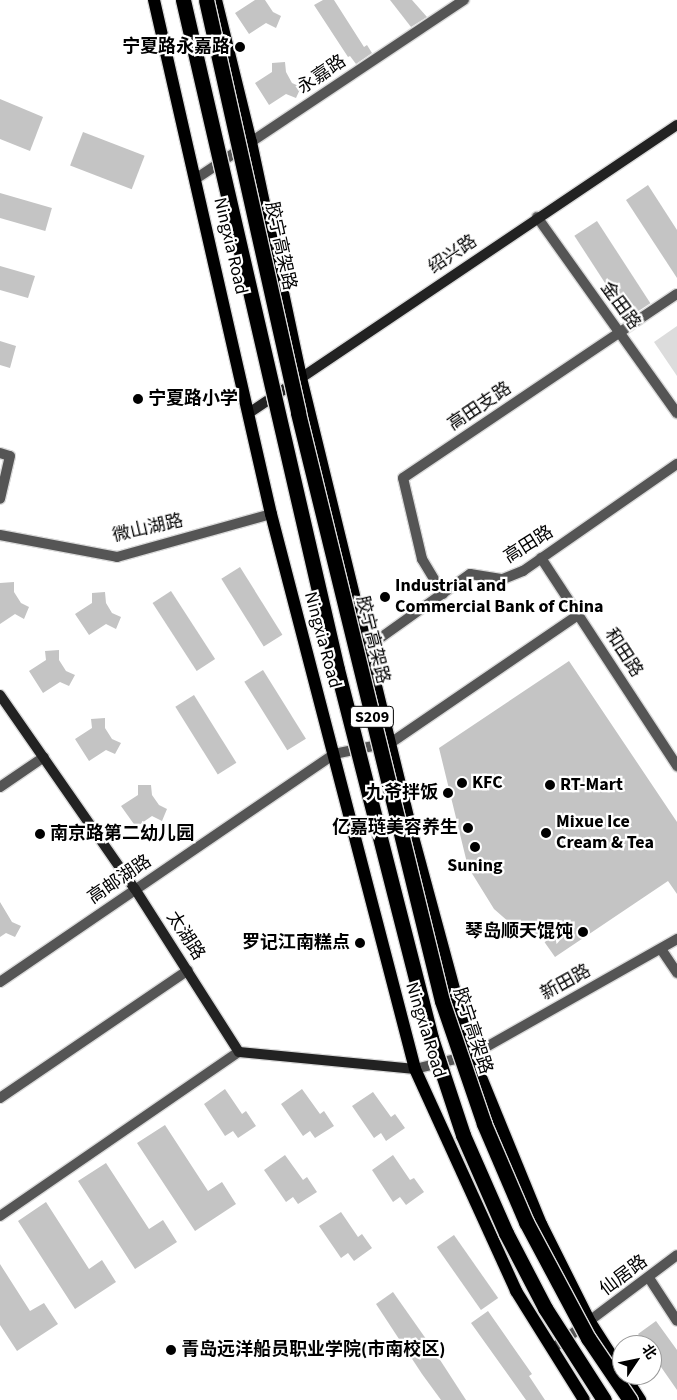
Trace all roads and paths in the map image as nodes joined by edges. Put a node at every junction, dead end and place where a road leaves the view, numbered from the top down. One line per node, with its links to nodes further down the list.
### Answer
1 (154, 0): 8 (main road, Ningxia Road)
2 (184, 0): 50 (highway, S209, bridge)
3 (206, 0): 51 (highway, 胶宁高架路 / S209, bridge)
4 (216, 0): 7 (main road)
5 (464, 0): 7 (street, 永嘉路)
6 (677, 125): 9 (street, 绍兴路)
7 (251, 142): 8 (street, 永嘉路); 12 (main road)
8 (197, 178): 13 (main road, Ningxia Road)
9 (537, 217): 11 (street, 金田路); 12 (street, 绍兴路)
10 (677, 294): 11 (street, 高田支路)
11 (620, 333): 14 (street, 金田路); 21 (street, 高田支路)
12 (301, 378): 13 (street, 绍兴路); 23 (main road)
13 (249, 413): 18 (main road, Ningxia Road)
14 (677, 413)
15 (0, 453): 17 (street)
16 (677, 464): 20 (street, 高田路)
17 (0, 499)
18 (271, 514): 19 (street, 微山湖路); 26 (main road, Ningxia Road)
19 (0, 535)
20 (541, 558): 21 (street, 高田路); 22 (street, 和田路)
21 (442, 594): 23 (street, 高田路)
22 (578, 615): 25 (street); 28 (street, 和田路)
23 (369, 646): 25 (main road)
24 (0, 695): 27 (street, 太湖路)
25 (392, 742): 26 (street, 高邮湖路); 37 (main road)
26 (334, 754): 30 (street, 高邮湖路); 38 (main road, Ningxia Road)
27 (44, 757): 29 (street); 30 (street, 太湖路)
28 (677, 766)
29 (0, 787)
30 (135, 889): 33 (street, 太湖路); 35 (street, 高邮湖路)
31 (677, 939): 32 (street, 新田路)
32 (661, 949): 34 (street); 37 (street, 新田路)
33 (188, 970): 36 (street, 太湖路); 39 (street)
34 (677, 974)
35 (0, 982)
36 (239, 1052): 38 (street); 41 (street)
37 (472, 1055): 38 (street, 新田路); 45 (main road)
38 (415, 1069): 46 (main road, Ningxia Road)
39 (0, 1098)
40 (0, 1201): 41 (street)
41 (3, 1213)
42 (677, 1255): 43 (street, 仙居路)
43 (649, 1278): 44 (street); 45 (street, 仙居路)
44 (677, 1321)
45 (590, 1322): 46 (street, 仙居路); 47 (main road)
46 (552, 1350): 49 (main road, Ningxia Road)
47 (612, 1357)
48 (630, 1385): 52 (main road)
49 (584, 1400)
50 (604, 1400)
51 (630, 1400)
52 (640, 1400)

